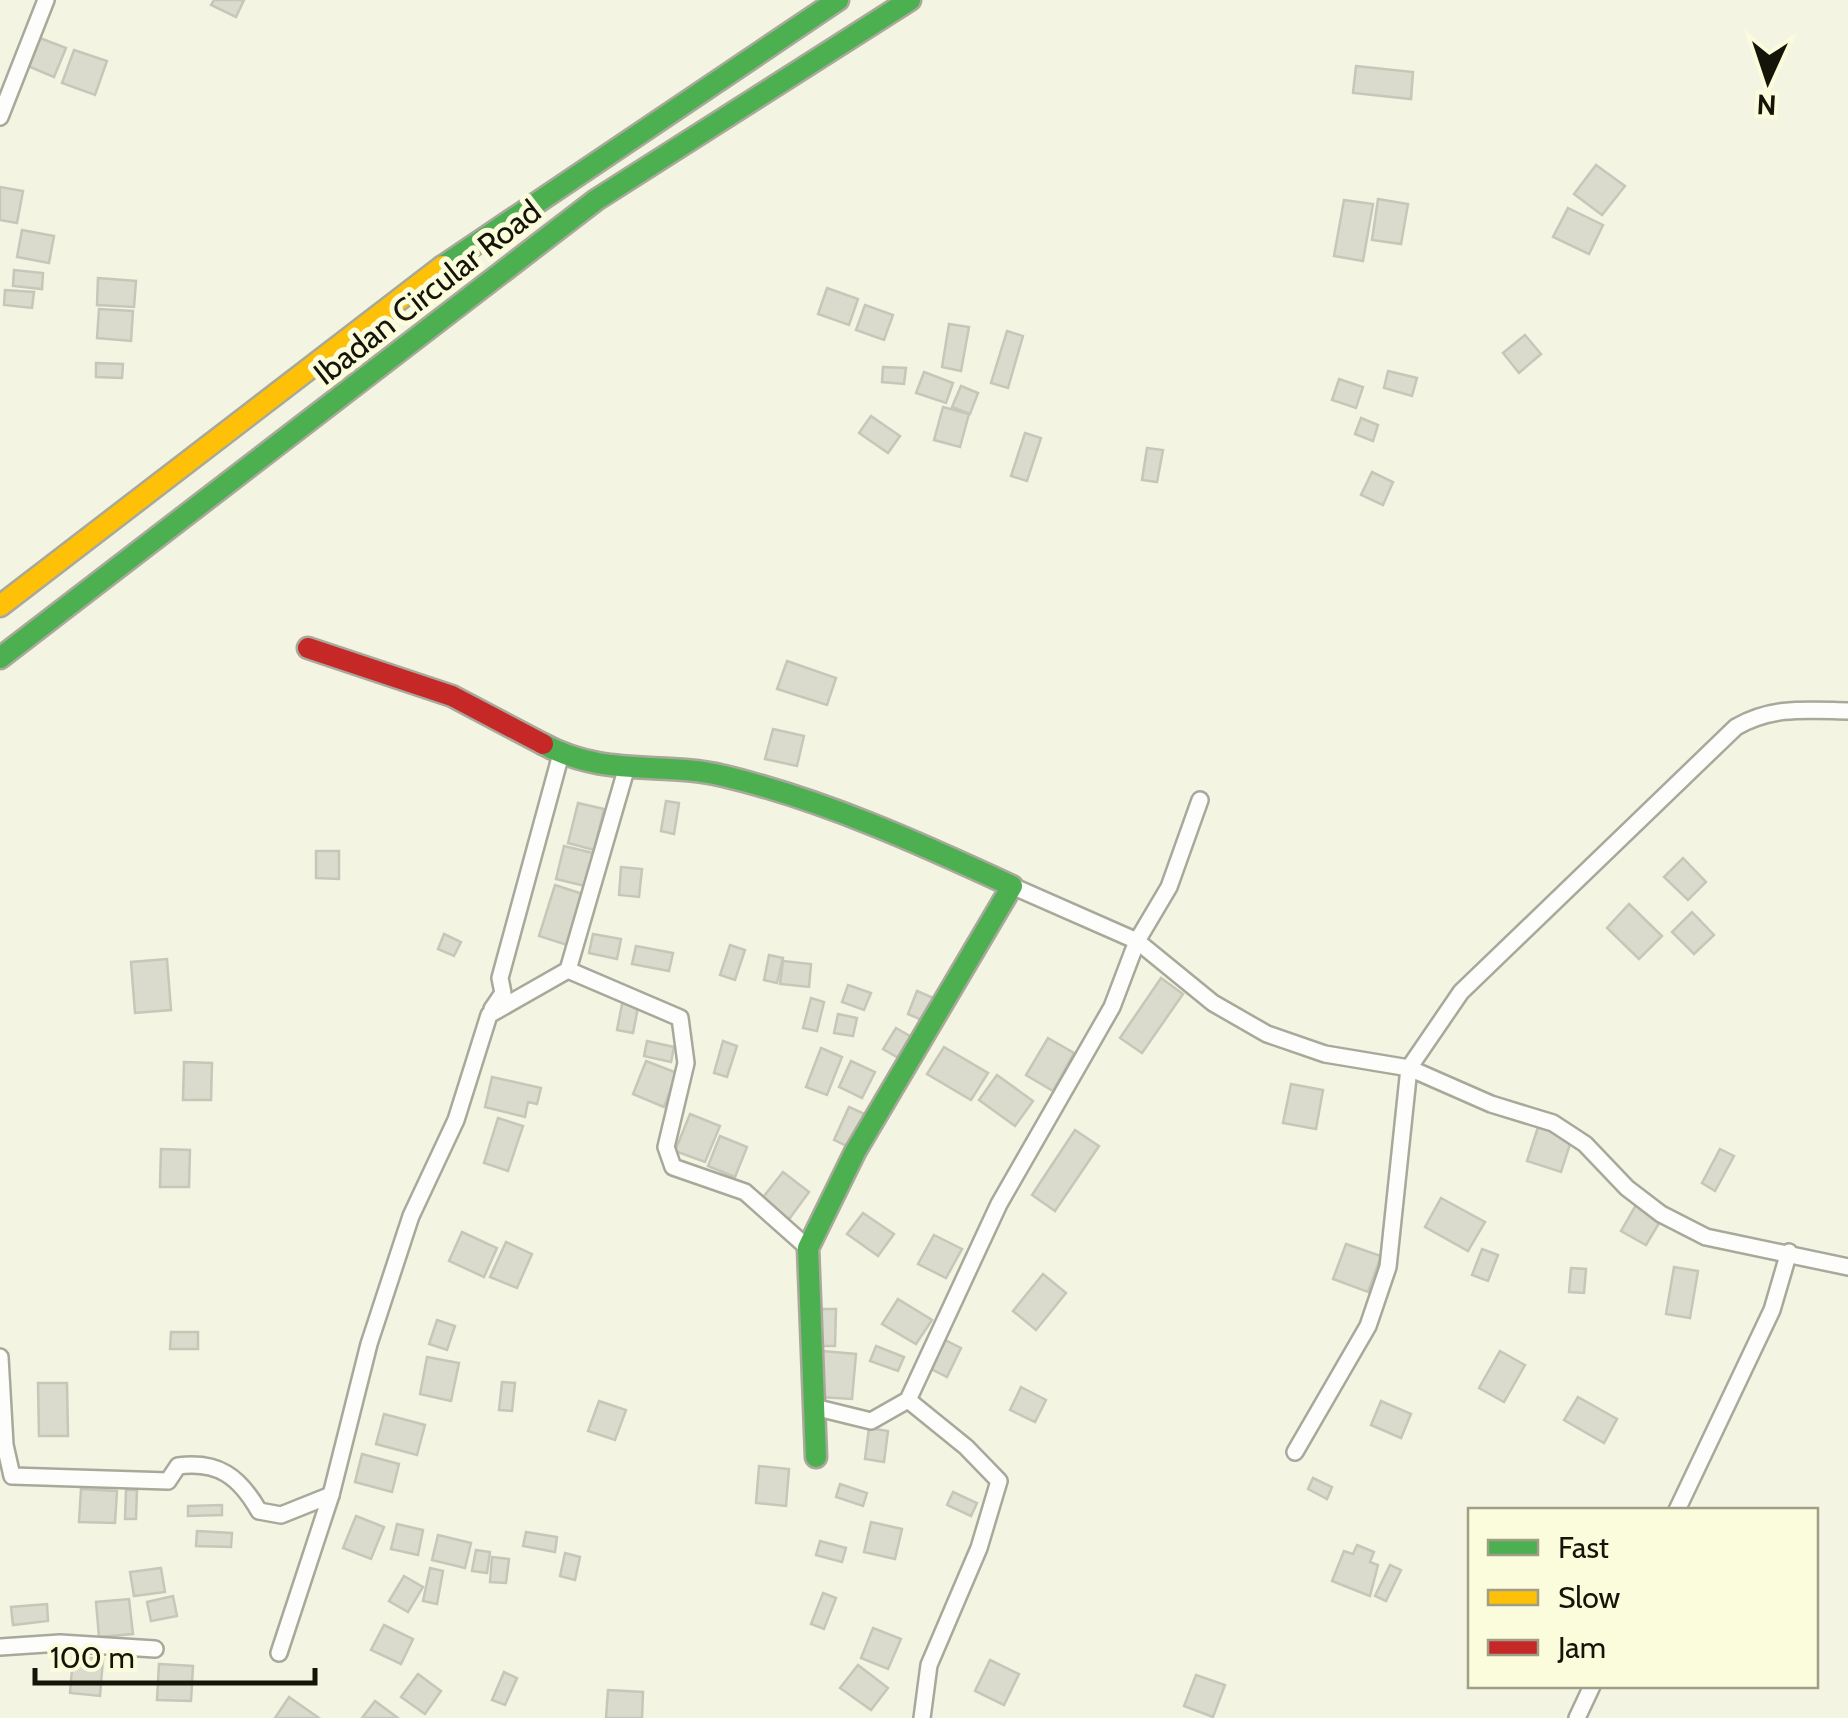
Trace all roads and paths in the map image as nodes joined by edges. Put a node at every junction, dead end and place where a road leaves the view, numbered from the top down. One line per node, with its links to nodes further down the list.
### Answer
1 (46, 0): 4 (street)
2 (838, 0): 5 (main road, Ibadan Circular Road)
3 (910, 0): 7 (main road, Ibadan Circular Road)
4 (0, 118)
5 (0, 606)
6 (308, 648): 9 (main road)
7 (0, 658)
8 (1848, 711): 16 (street)
9 (561, 754): 10 (main road); 15 (street)
10 (626, 770): 12 (main road); 14 (street)
11 (1200, 800): 13 (street)
12 (1012, 886): 13 (street); 17 (main road)
13 (1137, 941): 16 (street); 21 (street)
14 (568, 970): 15 (street); 17 (street)
15 (488, 1015): 25 (street)
16 (1410, 1068): 18 (street); 23 (street)
17 (808, 1248): 22 (main road)
18 (1789, 1252): 19 (street); 26 (street)
19 (1848, 1267)
20 (0, 1358): 25 (street)
21 (908, 1400): 22 (street); 31 (street)
22 (814, 1407): 24 (main road)
23 (1295, 1452)
24 (816, 1456)
25 (331, 1495): 29 (street)
26 (1679, 1508)
27 (0, 1647): 28 (street)
28 (155, 1650)
29 (280, 1654)
30 (1591, 1688): 32 (street)
31 (922, 1718)
32 (1576, 1718)

